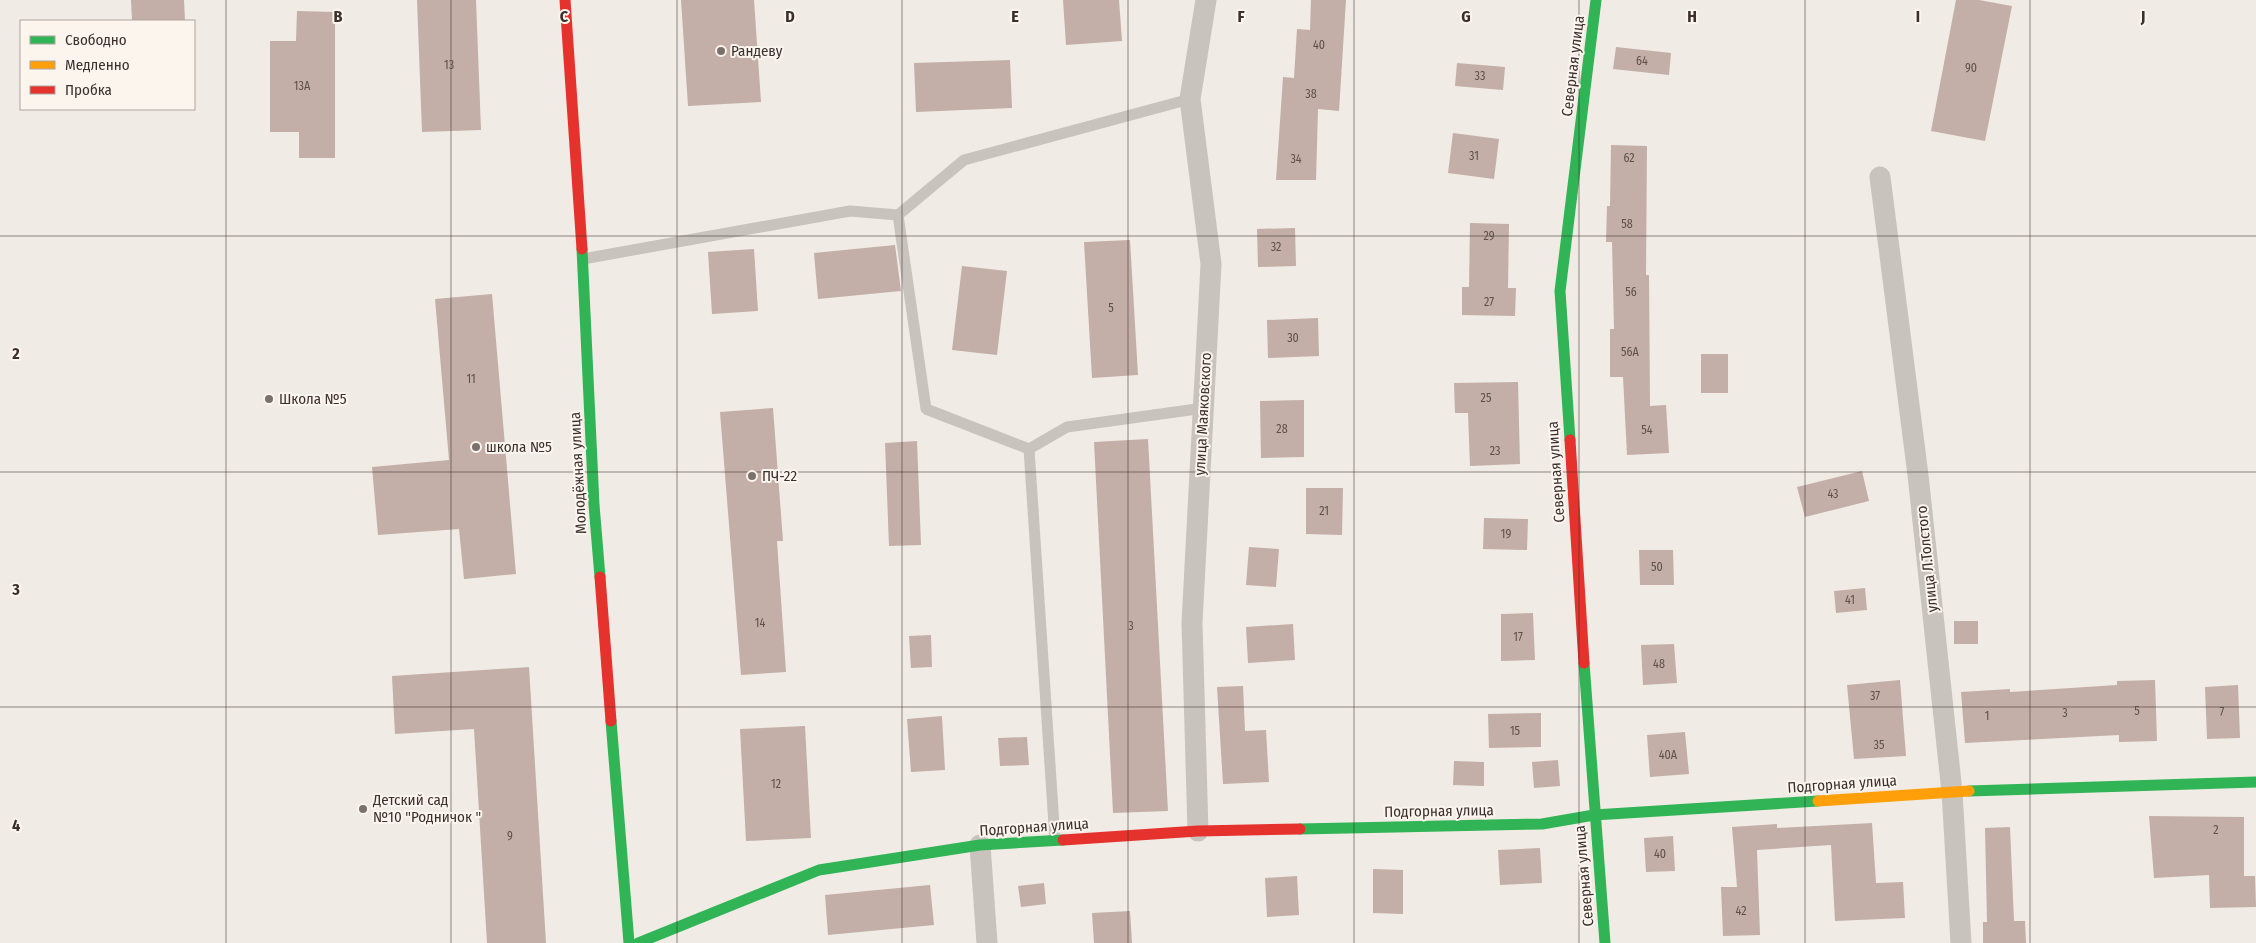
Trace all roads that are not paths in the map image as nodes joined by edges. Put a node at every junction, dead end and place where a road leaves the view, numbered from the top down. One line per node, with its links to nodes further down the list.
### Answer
1 (565, 0): 7 (street, Молодёжная улица)
2 (1206, 0): 4 (street, улица Маяковского)
3 (1596, 0): 12 (street, Северная улица)
4 (1190, 99): 6 (lane); 8 (street, улица Маяковского)
5 (1880, 177): 11 (street, улица Л.Толстого)
6 (898, 215): 7 (lane); 9 (lane)
7 (583, 259): 16 (street, Молодёжная улица)
8 (1204, 408): 9 (lane); 13 (street, улица Маяковского)
9 (1030, 449): 14 (lane)
10 (2256, 782): 11 (street, Подгорная улица)
11 (1952, 792): 12 (street, Подгорная улица); 20 (street, улица Л.Толстого)
12 (1594, 815): 13 (street, Подгорная улица); 19 (street, Северная улица)
13 (1198, 830): 14 (street, Подгорная улица)
14 (1055, 840): 15 (street, Подгорная улица)
15 (980, 845): 17 (street, Подгорная улица); 18 (street)
16 (629, 943)
17 (638, 943)
18 (987, 943)
19 (1605, 943)
20 (1961, 943)

